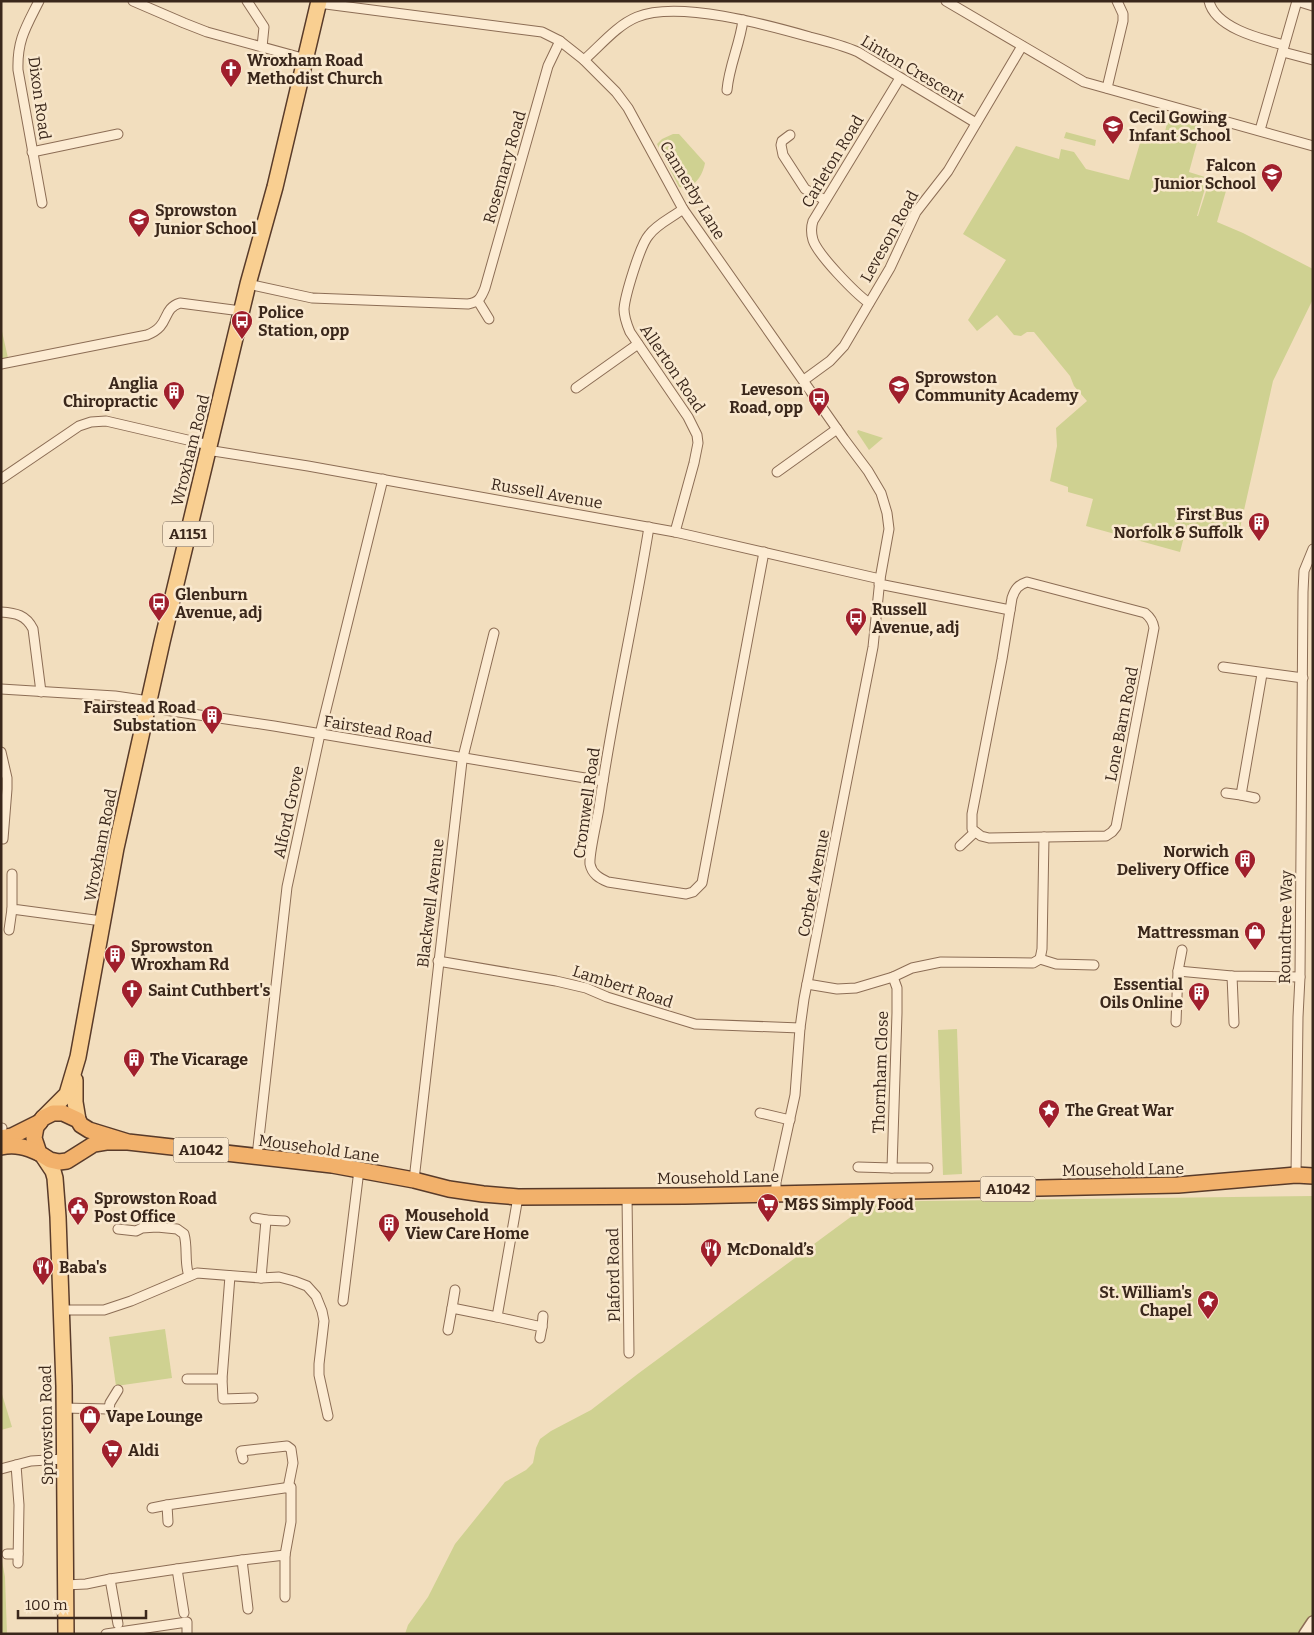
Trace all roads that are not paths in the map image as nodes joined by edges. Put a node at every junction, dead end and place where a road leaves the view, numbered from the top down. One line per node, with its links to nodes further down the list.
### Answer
1 (39, 1): 26 (street, Dixon Road)
2 (133, 1): 13 (street)
3 (247, 1): 13 (street)
4 (946, 1): 12 (street)
5 (1117, 1): 19 (street)
6 (1209, 1): 14 (street)
7 (1297, 1): 9 (street); 14 (street)
8 (318, 2): 11 (street, Cannerby Lane); 15 (main road, Wroxham Road / A1151)
9 (1313, 6)
10 (743, 20): 16 (street, Linton Crescent); 18 (street, Linton Crescent); 20 (street)
11 (560, 41): 16 (street, Cannerby Lane); 31 (street, Rosemary Road)
12 (1022, 46): 19 (street); 21 (street, Leveson Road)
13 (262, 47): 15 (street)
14 (1284, 48): 17 (street); 22 (street)
15 (306, 58): 30 (main road, Wroxham Road / A1151)
16 (584, 60): 29 (street, Cannerby Lane)
17 (1313, 60)
18 (900, 78): 21 (street, Linton Crescent); 27 (street, Carleton Road)
19 (1107, 88): 22 (street)
20 (727, 90)
21 (976, 123): 32 (street, Leveson Road)
22 (1260, 130): 25 (street)
23 (118, 134): 26 (street)
24 (790, 135): 27 (street)
25 (1313, 146)
26 (32, 152): 28 (street, Dixon Road)
27 (825, 200): 32 (street, Carleton Road)
28 (42, 203)
29 (684, 209): 35 (street, Allerton Road); 37 (street, Cannerby Lane)
30 (248, 284): 31 (street); 33 (main road, Wroxham Road / A1151)
31 (478, 301): 34 (street)
32 (869, 303): 37 (street, Leveson Road)
33 (241, 311): 36 (street); 40 (main road, Wroxham Road / A1151)
34 (489, 319)
35 (638, 344): 38 (street); 45 (street, Allerton Road)
36 (1, 364)
37 (804, 380): 39 (street, Cannerby Lane)
38 (576, 388)
39 (837, 429): 41 (street); 48 (street, Cannerby Lane)
40 (208, 448): 42 (street, Russell Avenue); 43 (street, Russell Avenue); 57 (main road, Wroxham Road / A1151)
41 (777, 472)
42 (1, 478)
43 (383, 479): 44 (street, Russell Avenue); 58 (street, Alford Grove)
44 (649, 527): 45 (street, Russell Avenue); 61 (street, Cromwell Road)
45 (675, 532): 47 (street, Russell Avenue)
46 (1313, 549): 54 (street, Roundtree Way)
47 (764, 552): 48 (street, Russell Avenue); 61 (street, Cromwell Road)
48 (879, 581): 49 (street); 82 (street, Corbet Avenue)
49 (1010, 610): 66 (street, Lone Barn Road); 67 (street, Lone Barn Road)
50 (1, 612): 56 (street)
51 (494, 633): 60 (street, Blackwell Avenue)
52 (1223, 667): 53 (street)
53 (1262, 674): 54 (street); 63 (street)
54 (1303, 678): 81 (street, Roundtree Way)
55 (1, 689): 56 (street, Fairstead Road)
56 (41, 692): 57 (street, Fairstead Road)
57 (149, 703): 58 (street, Fairstead Road); 72 (main road, Wroxham Road / A1151)
58 (320, 734): 60 (street, Fairstead Road); 96 (street, Alford Grove)
59 (1, 752): 65 (street)
60 (463, 758): 61 (street, Fairstead Road); 76 (street, Blackwell Avenue)
61 (602, 781)
62 (1226, 793): 63 (street)
63 (1241, 795): 64 (street)
64 (1255, 798)
65 (3, 828): 68 (street)
66 (975, 832): 67 (street, Lone Barn Road); 69 (street)
67 (1044, 837): 75 (street)
68 (3, 839)
69 (960, 846)
70 (12, 874): 71 (street)
71 (12, 909): 72 (street); 73 (street)
72 (102, 920): 86 (main road, Wroxham Road / A1151)
73 (9, 930)
74 (1182, 950): 78 (street)
75 (1040, 959): 77 (street); 80 (street)
76 (438, 961): 85 (street, Lambert Road); 103 (street, Blackwell Avenue)
77 (1094, 965)
78 (1178, 971): 79 (street); 83 (street)
79 (1232, 976): 81 (street); 84 (street)
80 (893, 977): 82 (street); 98 (street, Thornham Close)
81 (1300, 977): 101 (street, Roundtree Way)
82 (808, 984): 85 (street, Corbet Avenue)
83 (1176, 1022)
84 (1234, 1023)
85 (800, 1028): 89 (street, Corbet Avenue)
86 (78, 1057): 88 (main road, Wroxham Road / A1151); 90 (main road, Wroxham Road / A1151)
87 (760, 1113): 89 (street)
88 (42, 1120): 90 (highway, Mousehold Lane); 91 (highway, Mousehold Lane); 94 (highway)
89 (790, 1120): 104 (street, Corbet Avenue)
90 (80, 1122): 92 (highway, Mousehold Lane / A1042); 95 (highway)
91 (2, 1132)
92 (128, 1142): 95 (highway, Mousehold Lane / A1042); 96 (highway, Mousehold Lane / A1042)
93 (1, 1147): 94 (highway, Mousehold Lane)
94 (41, 1154): 95 (highway, Mousehold Lane); 107 (main road, Sprowston Road)
95 (76, 1155): 107 (main road, Sprowston Road)
96 (258, 1156): 100 (highway, Mousehold Lane / A1042)
97 (858, 1168): 98 (street)
98 (892, 1168): 99 (street)
99 (928, 1168)
100 (359, 1170): 103 (highway, Mousehold Lane / A1042); 116 (street)
101 (1296, 1176): 102 (highway, Mousehold Lane / A1042); 104 (highway, Mousehold Lane / A1042)
102 (1313, 1176)
103 (414, 1180): 106 (highway, Mousehold Lane / A1042)
104 (776, 1194): 105 (highway, Mousehold Lane / A1042)
105 (627, 1196): 106 (highway, Mousehold Lane / A1042); 124 (street, Plaford Road)
106 (518, 1197): 120 (street)
107 (58, 1217): 118 (main road, Sprowston Road)
108 (255, 1218): 109 (street)
109 (266, 1220): 110 (street); 114 (street)
110 (285, 1220)
111 (118, 1229): 112 (street)
112 (189, 1276): 113 (street); 118 (street)
113 (230, 1276): 114 (street); 125 (street)
114 (261, 1278): 130 (street)
115 (455, 1290): 117 (street)
116 (343, 1300)
117 (452, 1308): 120 (street); 122 (street)
118 (61, 1310): 129 (main road, Sprowston Road)
119 (543, 1316): 121 (street)
120 (497, 1317): 121 (street)
121 (542, 1326): 123 (street)
122 (448, 1330)
123 (540, 1338)
124 (629, 1353)
125 (222, 1378): 126 (street); 128 (street)
126 (187, 1379)
127 (118, 1390): 129 (street)
128 (253, 1398)
129 (63, 1408): 132 (main road, Sprowston Road)
130 (328, 1416)
131 (239, 1454): 135 (street)
132 (64, 1458): 133 (street); 144 (main road, Sprowston Road)
133 (16, 1465): 134 (street); 139 (street)
134 (1, 1469)
135 (288, 1488): 136 (street); 140 (street)
136 (167, 1505): 137 (street); 138 (street)
137 (152, 1508)
138 (168, 1522)
139 (8, 1554)
140 (285, 1555): 141 (street); 145 (street)
141 (242, 1560): 142 (street); 146 (street)
142 (177, 1569): 143 (street); 147 (street)
143 (110, 1579): 144 (street); 149 (street)
144 (65, 1585): 150 (main road, Sprowston Road)
145 (285, 1597)
146 (248, 1609)
147 (184, 1613)
148 (1313, 1622): 153 (street)
149 (118, 1624)
150 (66, 1634)
151 (106, 1634): 152 (street)
152 (187, 1634)
153 (1304, 1634)

